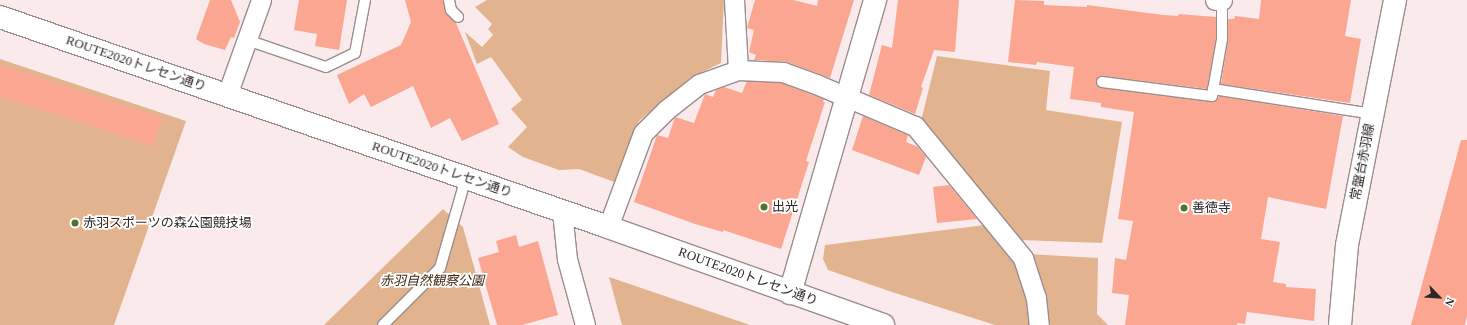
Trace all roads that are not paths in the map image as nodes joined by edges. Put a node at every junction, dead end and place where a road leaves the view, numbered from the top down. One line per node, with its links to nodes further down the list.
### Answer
1 (262, 0): 10 (street)
2 (365, 0): 10 (lane)
3 (448, 0): 9 (lane)
4 (734, 0): 11 (street)
5 (874, 0): 15 (main road)
6 (1220, 0): 13 (lane)
7 (1395, 0): 16 (main road, 常盤台赤羽線)
8 (0, 17): 14 (main road, ROUTE2020トレセン通り)
9 (458, 17)
10 (247, 40): 14 (street)
11 (738, 70): 15 (street); 19 (street)
12 (1102, 82): 13 (lane)
13 (1213, 89): 16 (lane)
14 (226, 95): 17 (main road, ROUTE2020トレセン通り)
15 (846, 97): 20 (main road); 24 (street)
16 (1372, 114): 25 (main road, 常盤台赤羽線)
17 (466, 178): 18 (main road, ROUTE2020トレセン通り); 21 (lane)
18 (562, 211): 19 (main road, ROUTE2020トレセン通り); 22 (street)
19 (608, 227): 20 (main road, ROUTE2020トレセン通り)
20 (790, 293): 23 (main road, ROUTE2020トレセン通り)
21 (383, 325)
22 (585, 325)
23 (883, 325)
24 (1039, 325)
25 (1340, 325)

